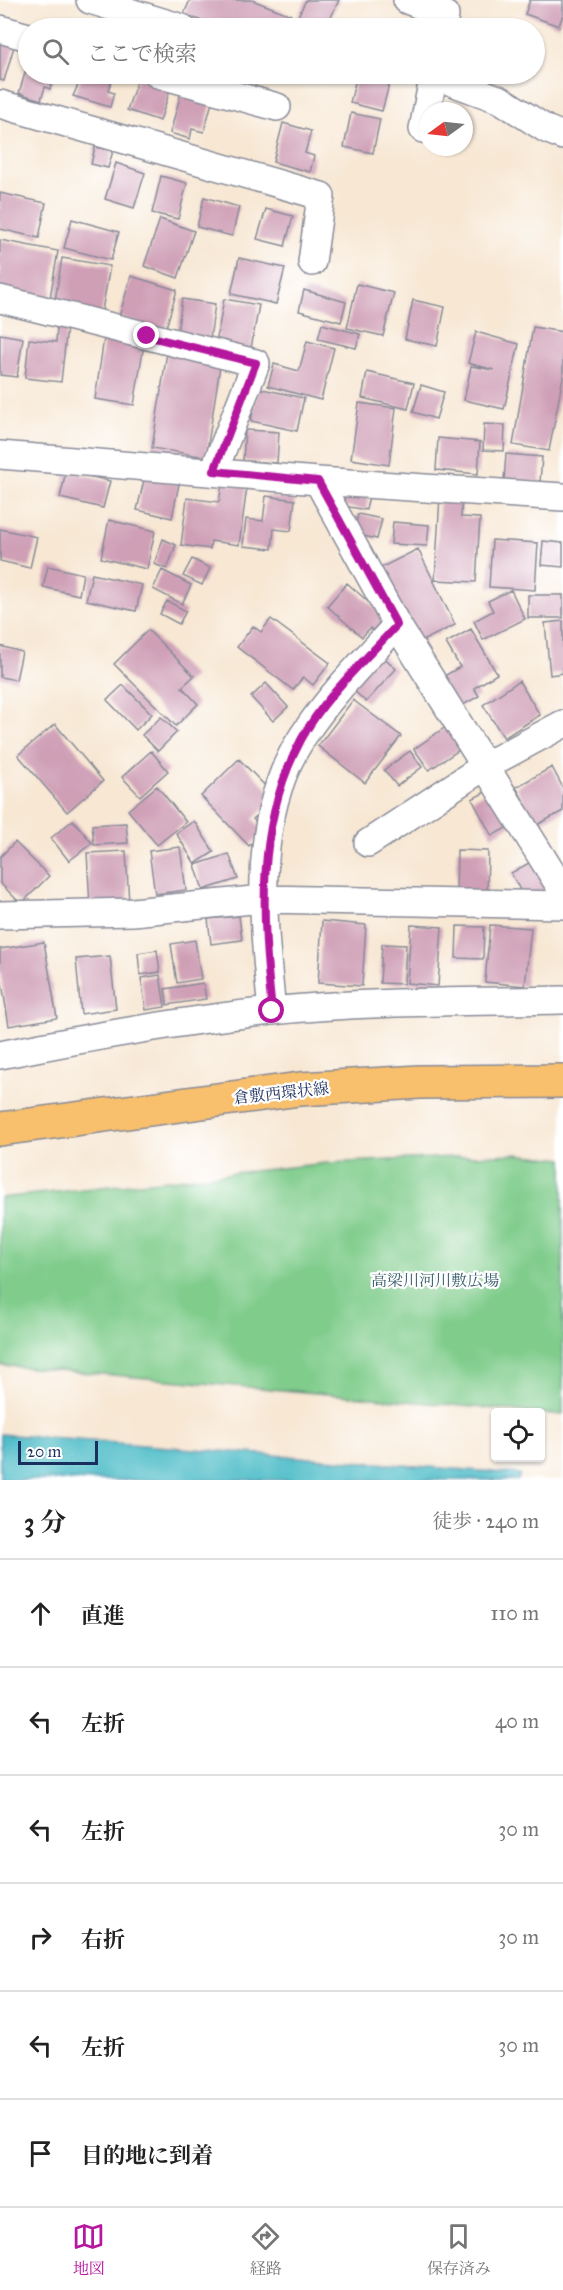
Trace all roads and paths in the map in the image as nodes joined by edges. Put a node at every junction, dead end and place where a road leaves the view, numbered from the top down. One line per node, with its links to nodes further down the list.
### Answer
1 (90, 0): 3 (street)
2 (407, 0): 4 (street)
3 (149, 18)
4 (445, 18)
5 (0, 29): 6 (street)
6 (18, 34)
7 (194, 84): 12 (street)
8 (432, 84): 10 (street)
9 (460, 84): 13 (street)
10 (428, 102)
11 (0, 104): 14 (street)
12 (277, 107)
13 (563, 136)
14 (312, 262)
15 (0, 299): 17 (street)
16 (0, 455): 17 (street)
17 (214, 471): 18 (street)
18 (318, 481): 19 (street); 20 (street)
19 (563, 497)
20 (397, 625): 22 (street); 25 (street)
21 (563, 724): 22 (street)
22 (485, 766): 23 (street); 24 (street)
23 (368, 843)
24 (563, 891)
25 (263, 905): 26 (street); 27 (street); 29 (street)
26 (563, 905)
27 (0, 915)
28 (563, 1000): 29 (street)
29 (272, 1011): 30 (street)
30 (0, 1055)
31 (563, 1081): 32 (main road, 倉敷西環状線)
32 (0, 1129)

